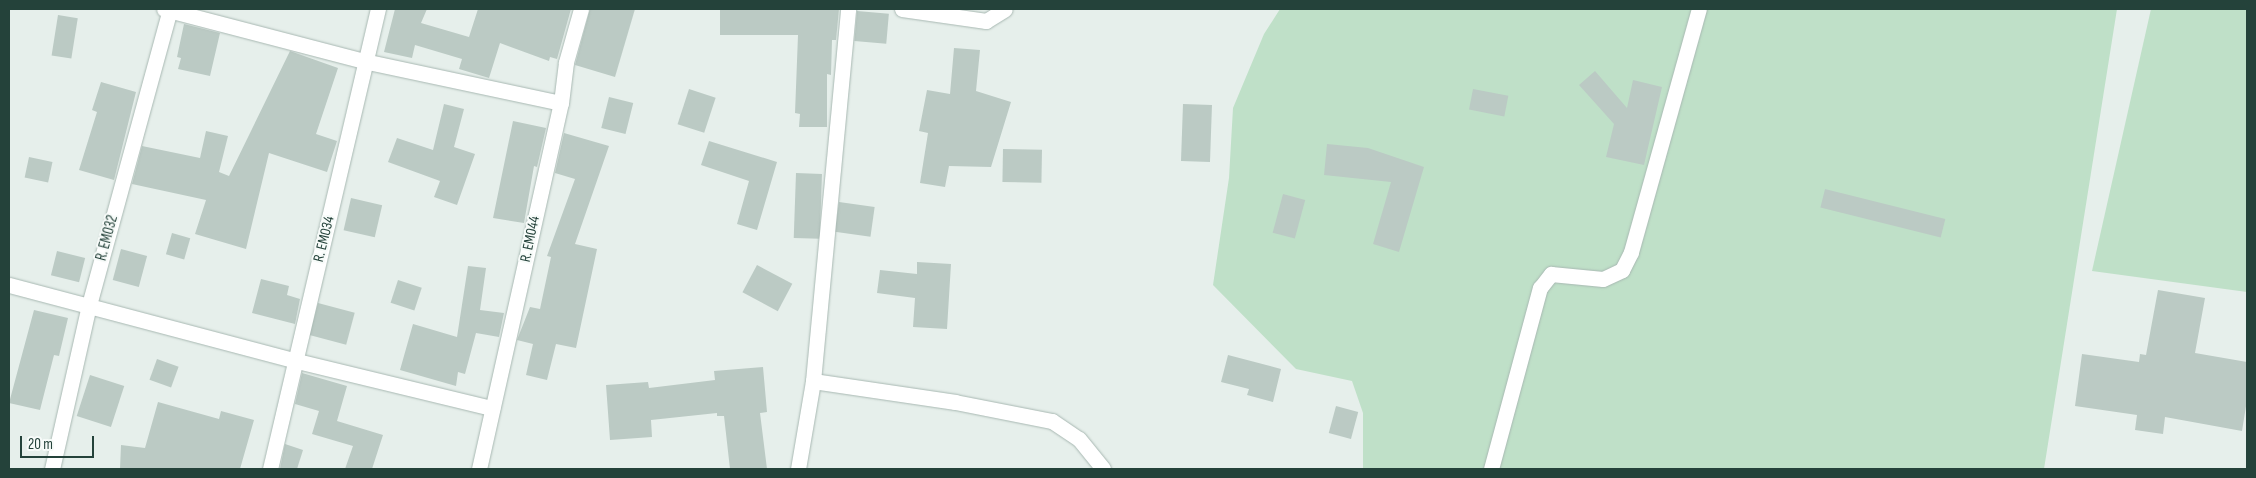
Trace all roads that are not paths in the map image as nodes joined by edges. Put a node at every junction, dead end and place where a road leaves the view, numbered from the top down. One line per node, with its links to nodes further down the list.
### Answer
1 (168, 9): 8 (street); 11 (street, R. EM032)
2 (378, 9): 8 (street, R. EM034)
3 (581, 9): 9 (street, R. EM044)
4 (848, 9): 13 (street)
5 (902, 9): 6 (street)
6 (1005, 9)
7 (1699, 9): 20 (street)
8 (368, 62): 9 (street); 12 (street, R. EM034)
9 (561, 104): 14 (street, R. EM044)
10 (9, 285): 11 (street)
11 (89, 305): 12 (street); 15 (street, R. EM032)
12 (293, 360): 14 (street); 16 (street, R. EM034)
13 (813, 381): 18 (street); 19 (street)
14 (492, 408): 17 (street, R. EM044)
15 (52, 469)
16 (270, 469)
17 (479, 469)
18 (798, 469)
19 (1103, 469)
20 (1491, 469)

